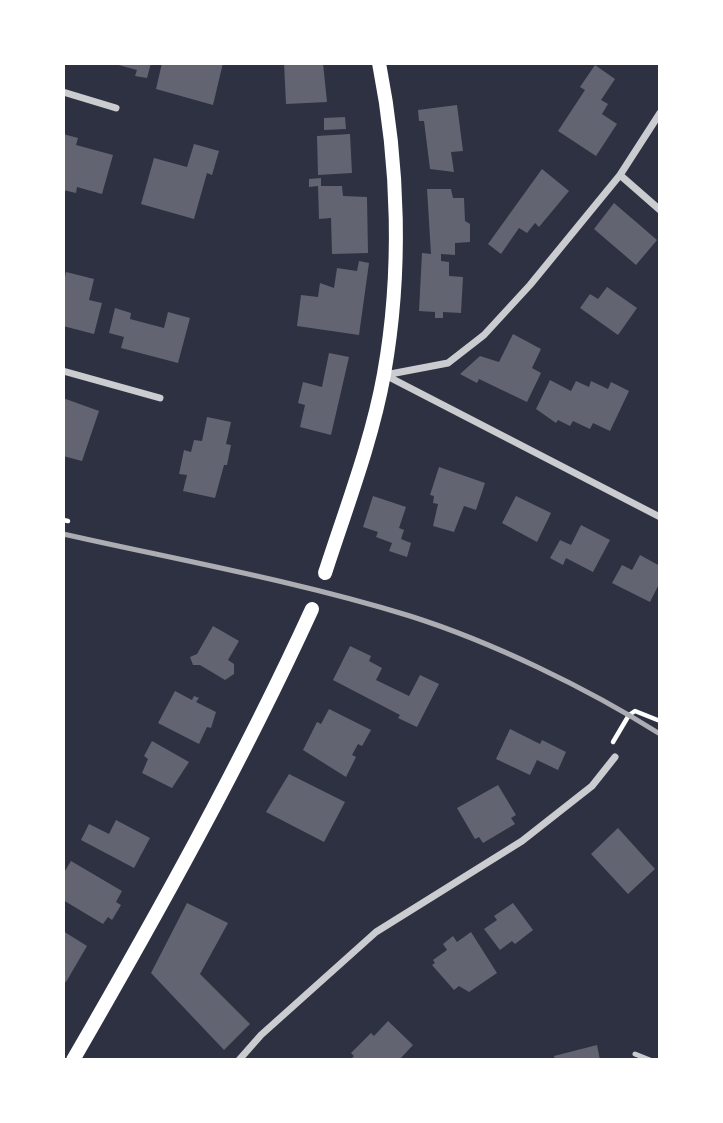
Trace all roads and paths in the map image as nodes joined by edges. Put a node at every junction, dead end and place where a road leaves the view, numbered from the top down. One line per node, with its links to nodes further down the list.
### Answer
1 (379, 63): 8 (main road)
2 (63, 92): 3 (street)
3 (116, 108)
4 (660, 113): 5 (street)
5 (620, 175): 6 (street); 8 (street)
6 (660, 210)
7 (63, 371): 9 (street)
8 (384, 375): 10 (street); 11 (main road)
9 (160, 398)
10 (660, 517)
11 (325, 573)
12 (312, 609): 16 (main road)
13 (660, 721): 14 (path)
14 (615, 757): 17 (street)
15 (635, 1054): 18 (lane)
16 (73, 1060)
17 (239, 1060)
18 (650, 1060)

